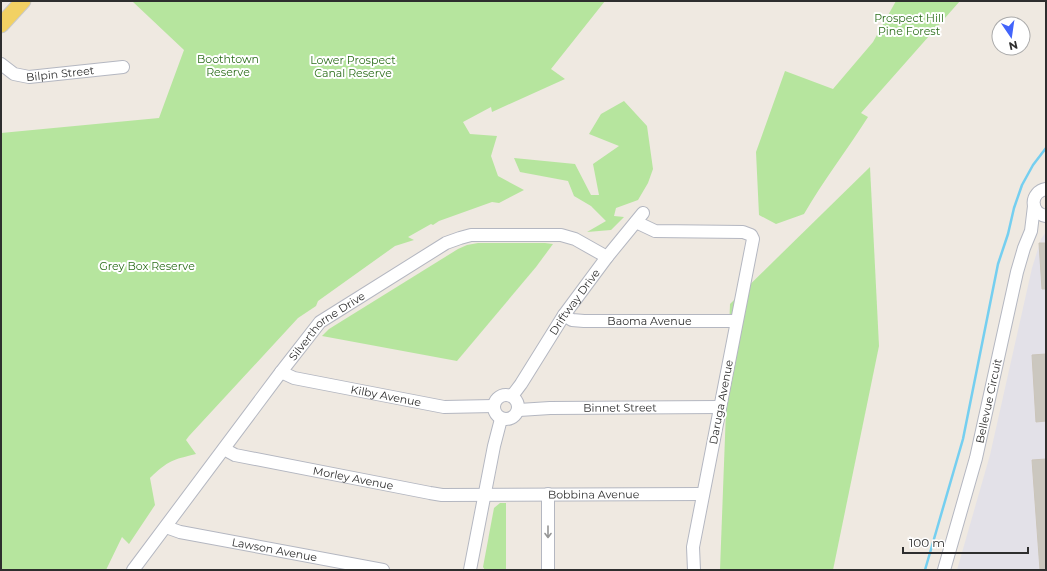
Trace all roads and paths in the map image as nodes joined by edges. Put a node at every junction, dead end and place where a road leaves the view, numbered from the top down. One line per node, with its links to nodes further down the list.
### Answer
1 (23, 1): 2 (main road)
2 (1, 26)
3 (1, 64): 4 (street, Bilpin Street)
4 (123, 67)
5 (1045, 188): 6 (street)
6 (1034, 206): 7 (street); 9 (street, Bellevue Circuit)
7 (1046, 216)
8 (1046, 220): 9 (street)
9 (1031, 231): 30 (street, Bellevue Circuit)
10 (751, 235): 11 (street, Driftway Drive); 13 (street, Daruga Avenue)
11 (607, 257): 12 (street, Driftway Drive); 14 (street, Silverthorne Drive)
12 (564, 315): 13 (street, Baoma Avenue); 15 (street, Driftway Drive)
13 (736, 321): 17 (street, Daruga Avenue)
14 (281, 372): 16 (street, Kilby Avenue); 20 (street, Silverthorne Drive)
15 (512, 396): 16 (street); 18 (street)
16 (494, 406): 19 (street)
17 (720, 407): 18 (street, Binnet Street); 23 (street, Daruga Avenue)
18 (519, 410): 19 (street)
19 (501, 419): 21 (street)
20 (224, 449): 21 (street, Morley Avenue); 24 (street, Silverthorne Drive)
21 (485, 494): 22 (street, Bobbina Avenue); 27 (street)
22 (548, 494): 23 (street, Bobbina Avenue); 28 (street, one-way to 28)
23 (703, 494): 29 (street, Daruga Avenue)
24 (166, 527): 25 (street, Silverthorne Drive); 26 (street, Lawson Avenue)
25 (133, 570)
26 (383, 570)
27 (470, 570)
28 (548, 570)
29 (694, 570)
30 (944, 570)

